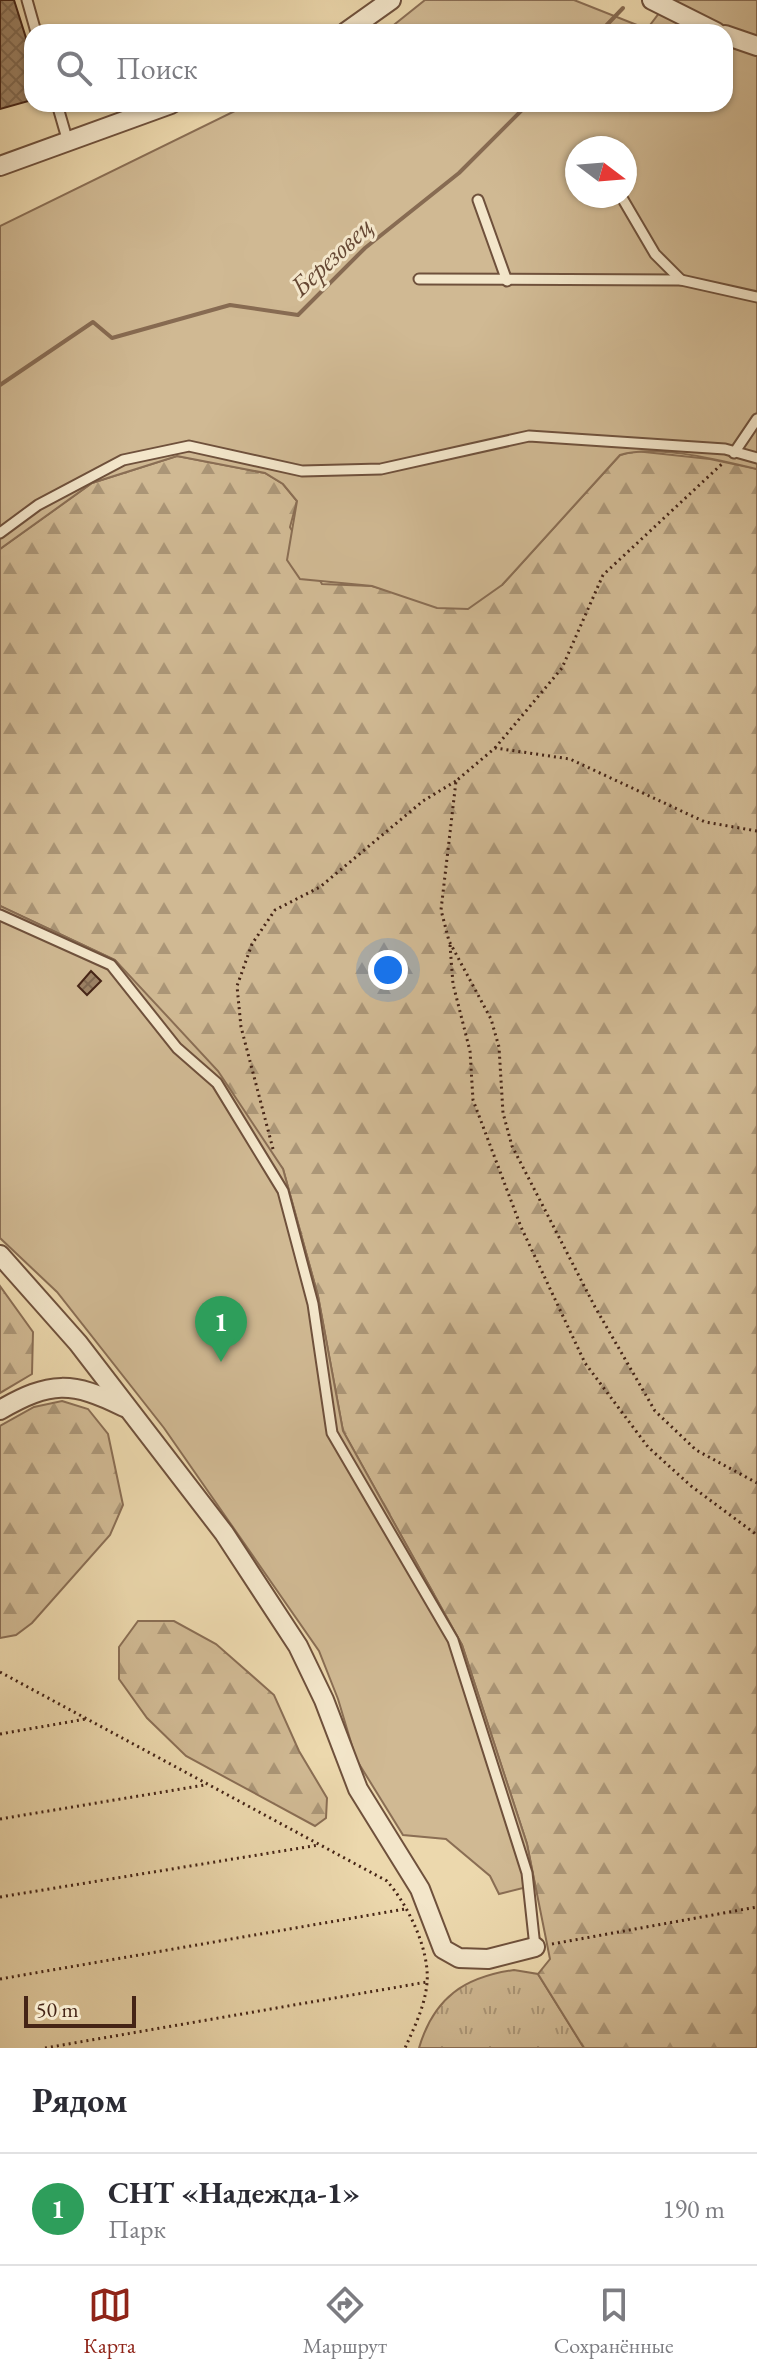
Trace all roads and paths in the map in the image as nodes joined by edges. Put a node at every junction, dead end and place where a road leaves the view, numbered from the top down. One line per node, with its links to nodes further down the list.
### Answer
1 (27, 0): 4 (lane)
2 (391, 0): 5 (street)
3 (652, 0): 6 (street)
4 (34, 24)
5 (357, 24)
6 (700, 24)
7 (733, 38): 8 (street)
8 (757, 46)
9 (59, 112): 11 (lane)
10 (149, 112): 11 (street)
11 (68, 142): 12 (street)
12 (0, 166)
13 (478, 200): 17 (lane)
14 (628, 208): 16 (lane)
15 (419, 279): 17 (lane)
16 (681, 280): 17 (lane); 18 (lane)
17 (507, 281)
18 (757, 297)
19 (757, 419): 20 (lane)
20 (734, 453): 21 (lane); 22 (lane); 23 (path)
21 (757, 458)
22 (0, 533)
23 (495, 748): 24 (path); 25 (path)
24 (456, 781): 27 (path); 28 (path)
25 (757, 831)
26 (0, 915): 43 (lane)
27 (449, 941): 32 (path); 33 (path)
28 (275, 1161)
29 (0, 1255): 30 (street)
30 (127, 1408): 31 (street); 43 (street)
31 (0, 1410)
32 (757, 1483)
33 (757, 1535)
34 (0, 1672): 35 (path)
35 (86, 1719): 36 (path); 37 (path)
36 (0, 1734)
37 (205, 1785): 38 (path); 39 (path)
38 (0, 1819)
39 (319, 1845): 40 (path); 42 (path)
40 (0, 1897)
41 (757, 1907): 43 (path)
42 (405, 1909): 44 (path); 45 (path)
43 (535, 1947)
44 (0, 1979)
45 (427, 1982): 46 (path); 47 (path)
46 (45, 2048)
47 (405, 2048)

